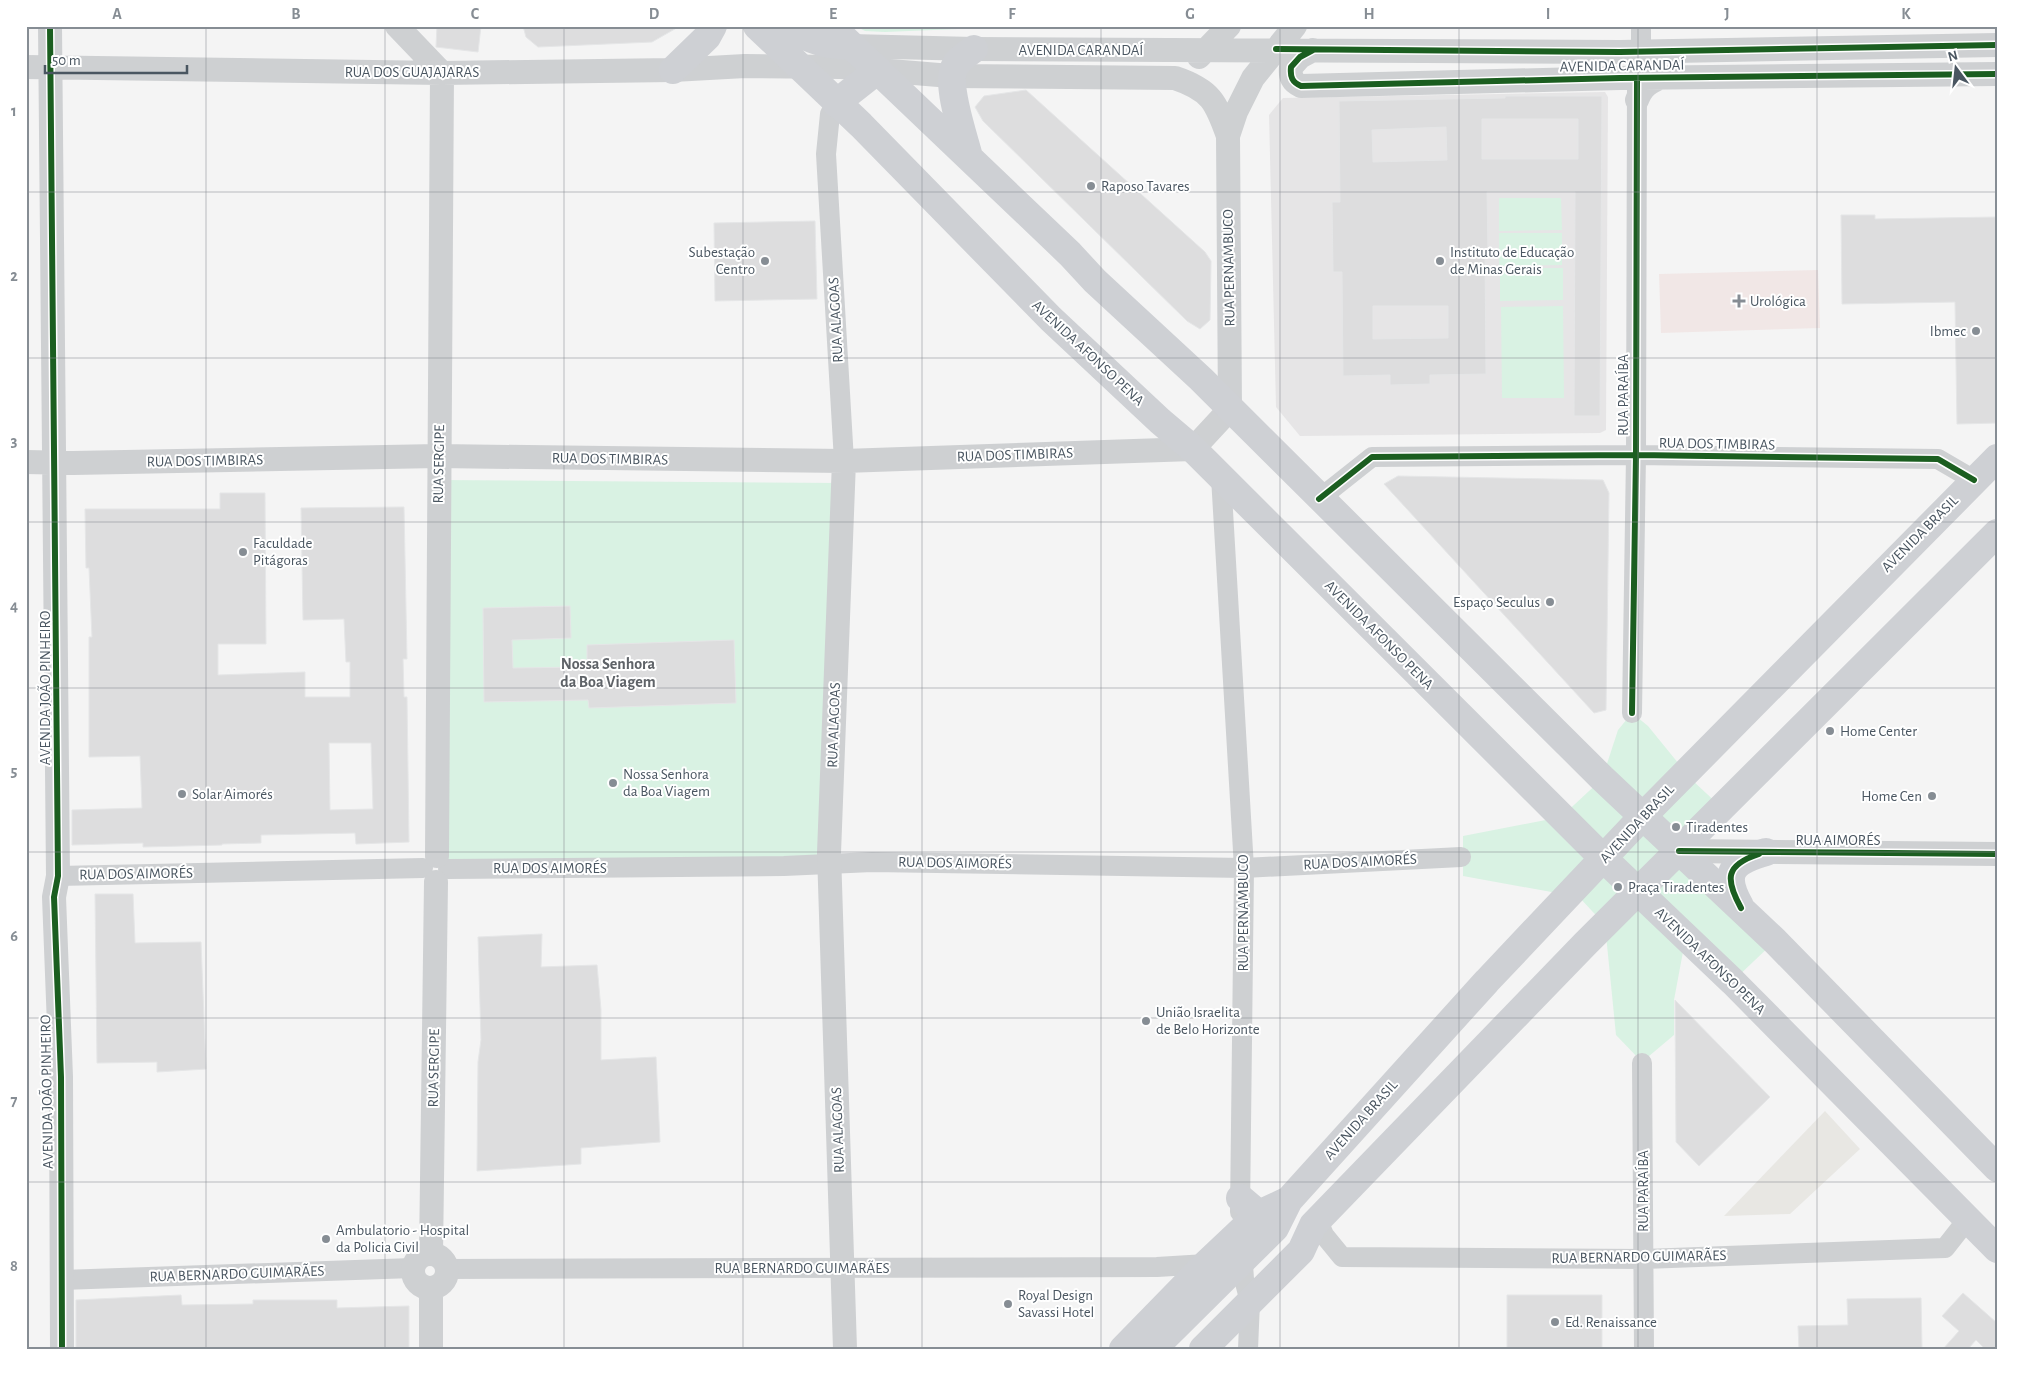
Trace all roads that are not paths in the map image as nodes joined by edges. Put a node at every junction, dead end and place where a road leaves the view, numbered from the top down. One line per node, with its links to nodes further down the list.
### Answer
1 (50, 26): 19 (street, AVENIDA JOÃO PINHEIRO)
2 (397, 26): 22 (street)
3 (713, 26): 20 (main road)
4 (756, 26): 17 (main road, AVENIDA AFONSO PENA)
5 (792, 26): 11 (main road)
6 (831, 26): 11 (main road)
7 (1295, 26): 13 (street, RUA PERNAMBUCO)
8 (1641, 26): 16 (street)
9 (1228, 27): 15 (street)
10 (1997, 45): 16 (street, AVENIDA CARANDAÍ)
11 (850, 46): 12 (street, AVENIDA CARANDAÍ); 21 (main road)
12 (974, 49): 15 (street, AVENIDA CARANDAÍ); 24 (main road)
13 (1276, 49): 14 (street, AVENIDA CARANDAÍ); 15 (street, AVENIDA CARANDAÍ); 28 (street, RUA PERNAMBUCO)
14 (1313, 50): 16 (street, AVENIDA CARANDAÍ); 26 (street, AVENIDA CARANDAÍ)
15 (1207, 51): 25 (street)
16 (1638, 52): 26 (street, AVENIDA CARANDAÍ)
17 (797, 66): 20 (street, RUA DOS GUAJAJARAS); 21 (street, AVENIDA CARANDAÍ); 27 (main road, AVENIDA AFONSO PENA)
18 (26, 67): 19 (street, RUA DOS GUAJAJARAS)
19 (50, 67): 22 (street, RUA DOS GUAJAJARAS); 37 (street, AVENIDA JOÃO PINHEIRO)
20 (673, 70): 22 (street, RUA DOS GUAJAJARAS)
21 (878, 70): 24 (street, AVENIDA CARANDAÍ); 27 (main road); 29 (main road)
22 (442, 72): 33 (street, RUA SERGIPE)
23 (1997, 74): 26 (street, AVENIDA CARANDAÍ)
24 (951, 76): 25 (street, AVENIDA CARANDAÍ); 29 (main road)
25 (1175, 78): 28 (street)
26 (1637, 89): 32 (street, RUA PARAÍBA)
27 (836, 103): 31 (main road, AVENIDA AFONSO PENA); 35 (street, RUA ALAGOAS)
28 (1228, 136): 30 (street, RUA PERNAMBUCO)
29 (969, 157): 30 (main road)
30 (1230, 409): 31 (street); 40 (main road)
31 (1193, 449): 35 (street, RUA DOS TIMBIRAS); 38 (main road, AVENIDA AFONSO PENA)
32 (1636, 455): 39 (street, RUA DOS TIMBIRAS); 40 (street, RUA DOS TIMBIRAS); 42 (street, RUA PARAÍBA)
33 (438, 456): 35 (street, RUA DOS TIMBIRAS); 37 (street, RUA DOS TIMBIRAS); 51 (street, RUA SERGIPE)
34 (1997, 458): 39 (main road, AVENIDA BRASIL)
35 (844, 461): 49 (street, RUA ALAGOAS)
36 (26, 462): 37 (street, RUA DOS TIMBIRAS)
37 (55, 463): 52 (street, AVENIDA JOÃO PINHEIRO)
38 (1221, 477): 48 (main road, AVENIDA AFONSO PENA); 50 (street, RUA PERNAMBUCO)
39 (1974, 480): 43 (main road, AVENIDA BRASIL)
40 (1319, 499): 43 (main road)
41 (1997, 534): 44 (main road, AVENIDA BRASIL)
42 (1632, 713)
43 (1642, 816): 44 (main road); 48 (main road, AVENIDA BRASIL)
44 (1679, 851): 45 (street, RUA AIMORÉS); 53 (main road, AVENIDA BRASIL); 54 (main road)
45 (1766, 852): 46 (street, RUA AIMORÉS); 54 (main road)
46 (1997, 854)
47 (1461, 857): 50 (street, RUA DOS AIMORÉS)
48 (1604, 859): 53 (main road, AVENIDA AFONSO PENA); 58 (main road, AVENIDA BRASIL)
49 (829, 864): 50 (street, RUA DOS AIMORÉS); 51 (street, RUA DOS AIMORÉS); 65 (street, RUA ALAGOAS)
50 (1244, 868): 58 (street, RUA PERNAMBUCO)
51 (436, 869): 52 (street, RUA DOS AIMORÉS); 62 (street, RUA SERGIPE)
52 (58, 876): 66 (street, AVENIDA JOÃO PINHEIRO)
53 (1639, 891): 57 (main road, AVENIDA AFONSO PENA); 59 (main road, AVENIDA BRASIL)
54 (1741, 908): 56 (main road)
55 (1642, 1063): 61 (street, RUA PARAÍBA)
56 (1997, 1168)
57 (1967, 1220): 60 (main road, AVENIDA AFONSO PENA); 61 (street, RUA BERNARDO GUIMARÃES)
58 (1260, 1222): 59 (main road, AVENIDA BRASIL); 63 (main road, AVENIDA BRASIL); 67 (main road, AVENIDA BRASIL); 67 (street, RUA PERNAMBUCO)
59 (1315, 1223): 61 (street, RUA BERNARDO GUIMARÃES); 67 (main road, AVENIDA BRASIL)
60 (1997, 1249)
61 (1644, 1259): 77 (street, RUA PARAÍBA)
62 (430, 1264): 65 (street, RUA BERNARDO GUIMARÃES); 66 (street, RUA BERNARDO GUIMARÃES); 70 (street)
63 (1206, 1264): 64 (street, RUA BERNARDO GUIMARÃES); 68 (main road, AVENIDA BRASIL)
64 (1157, 1266): 65 (street, RUA BERNARDO GUIMARÃES); 68 (street)
65 (842, 1268): 71 (street, RUA ALAGOAS)
66 (62, 1280): 69 (street, AVENIDA JOÃO PINHEIRO)
67 (1246, 1280): 73 (main road, AVENIDA BRASIL); 74 (main road, AVENIDA BRASIL); 75 (main road, AVENIDA BRASIL); 76 (street, RUA PERNAMBUCO)
68 (1172, 1298): 72 (main road, AVENIDA BRASIL)
69 (62, 1349)
70 (431, 1349)
71 (845, 1349)
72 (1123, 1349)
73 (1153, 1349)
74 (1177, 1349)
75 (1203, 1349)
76 (1248, 1349)
77 (1644, 1349)

